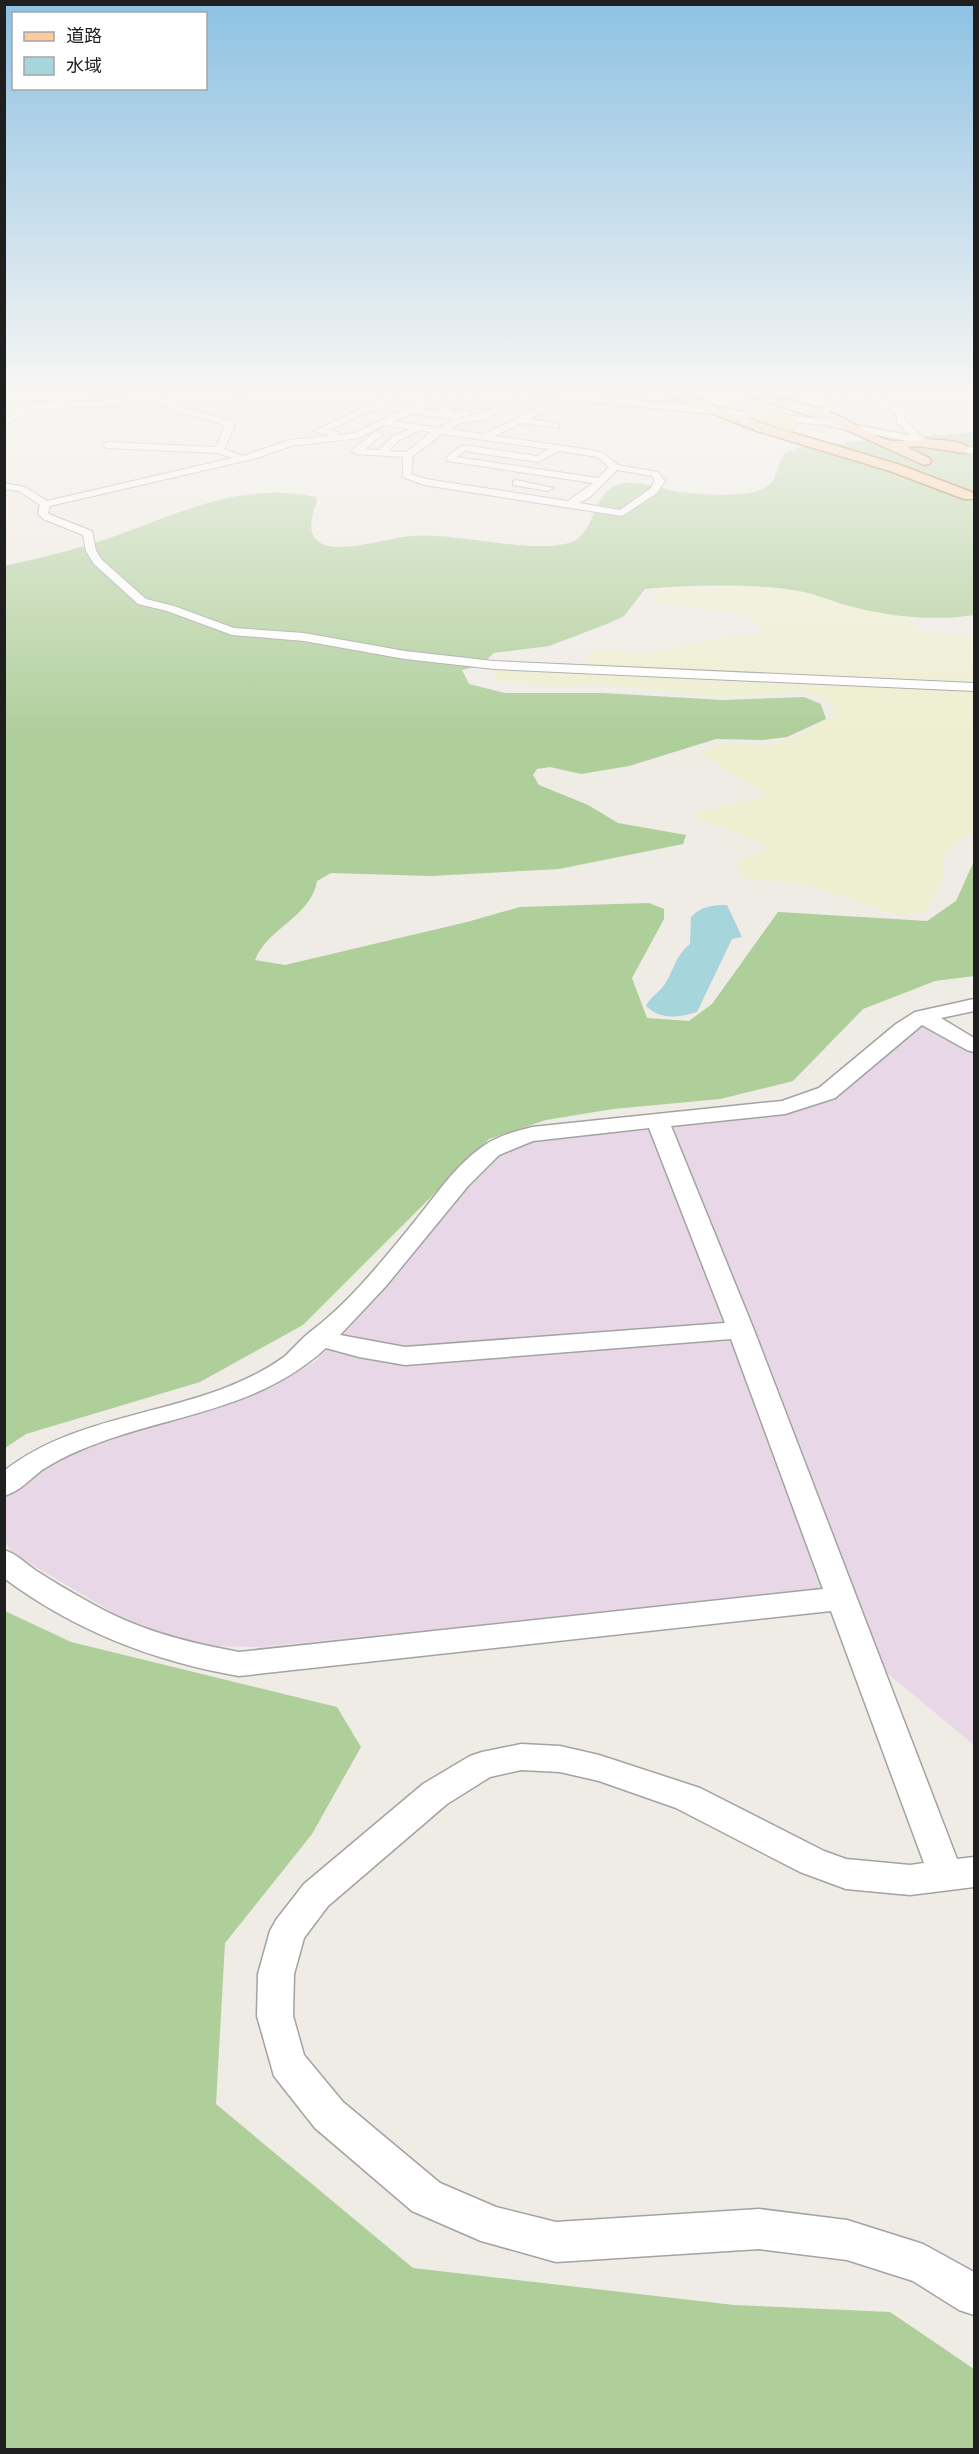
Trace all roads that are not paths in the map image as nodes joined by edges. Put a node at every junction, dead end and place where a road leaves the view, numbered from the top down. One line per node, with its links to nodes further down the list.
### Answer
1 (44, 510): 4 (street)
2 (599, 510): 3 (street)
3 (627, 510)
4 (975, 687)
5 (975, 1005): 6 (street)
6 (922, 1016): 7 (street); 8 (street)
7 (975, 1046)
8 (657, 1120): 9 (street); 10 (street)
9 (741, 1330): 10 (street); 13 (street)
10 (319, 1338): 11 (street)
11 (4, 1486)
12 (4, 1561): 13 (street)
13 (843, 1598): 14 (street)
14 (960, 1874): 15 (street)
15 (975, 2295)

